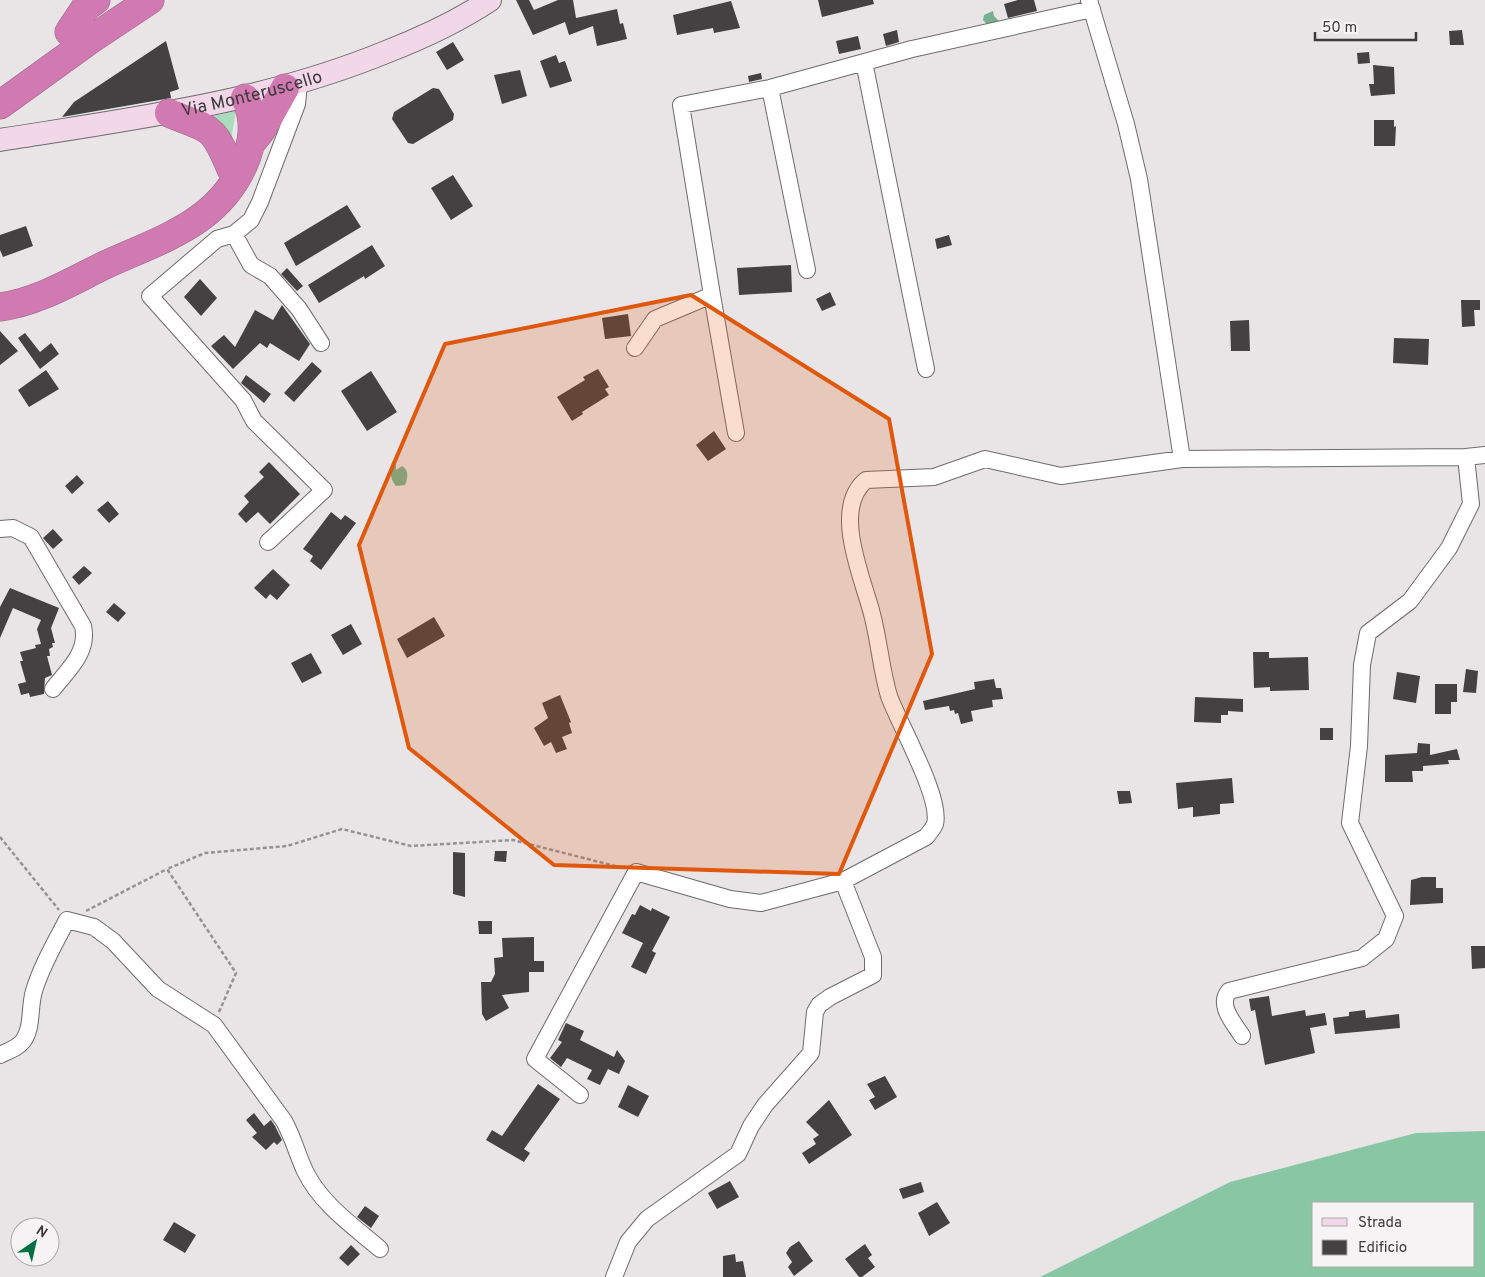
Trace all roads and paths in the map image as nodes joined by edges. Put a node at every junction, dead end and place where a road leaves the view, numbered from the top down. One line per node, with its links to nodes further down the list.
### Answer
1 (96, 0): 6 (highway)
2 (118, 0): 6 (highway)
3 (150, 0): 12 (highway)
4 (490, 0): 9 (street, Via Monteruscello)
5 (1090, 5): 7 (street); 27 (street)
6 (69, 32): 8 (highway)
7 (864, 62): 10 (street); 23 (street)
8 (0, 83)
9 (292, 86): 11 (street, Via Monteruscello); 15 (highway); 17 (street)
10 (770, 88): 18 (street); 19 (street)
11 (245, 98): 13 (street, Via Monteruscello); 15 (highway); 16 (highway)
12 (0, 105)
13 (169, 113): 14 (street, Via Monteruscello); 16 (highway)
14 (0, 140)
15 (253, 141): 16 (highway)
16 (230, 179): 20 (highway)
17 (234, 234): 21 (street); 29 (street)
18 (807, 270)
19 (712, 295): 22 (street); 24 (street)
20 (0, 307)
21 (321, 343)
22 (635, 348)
23 (926, 369)
24 (736, 433)
25 (1485, 455): 26 (street)
26 (1466, 458): 27 (street); 37 (street)
27 (1182, 459): 34 (street)
28 (0, 528): 30 (street)
29 (268, 542)
30 (53, 689)
31 (0, 837): 35 (path)
32 (167, 868): 33 (path); 35 (path); 36 (path)
33 (636, 872): 34 (street); 39 (street)
34 (843, 881): 41 (street)
35 (67, 920): 36 (street); 38 (street)
36 (214, 1025): 40 (street)
37 (1242, 1036)
38 (0, 1055)
39 (580, 1095)
40 (380, 1248)
41 (614, 1277)

